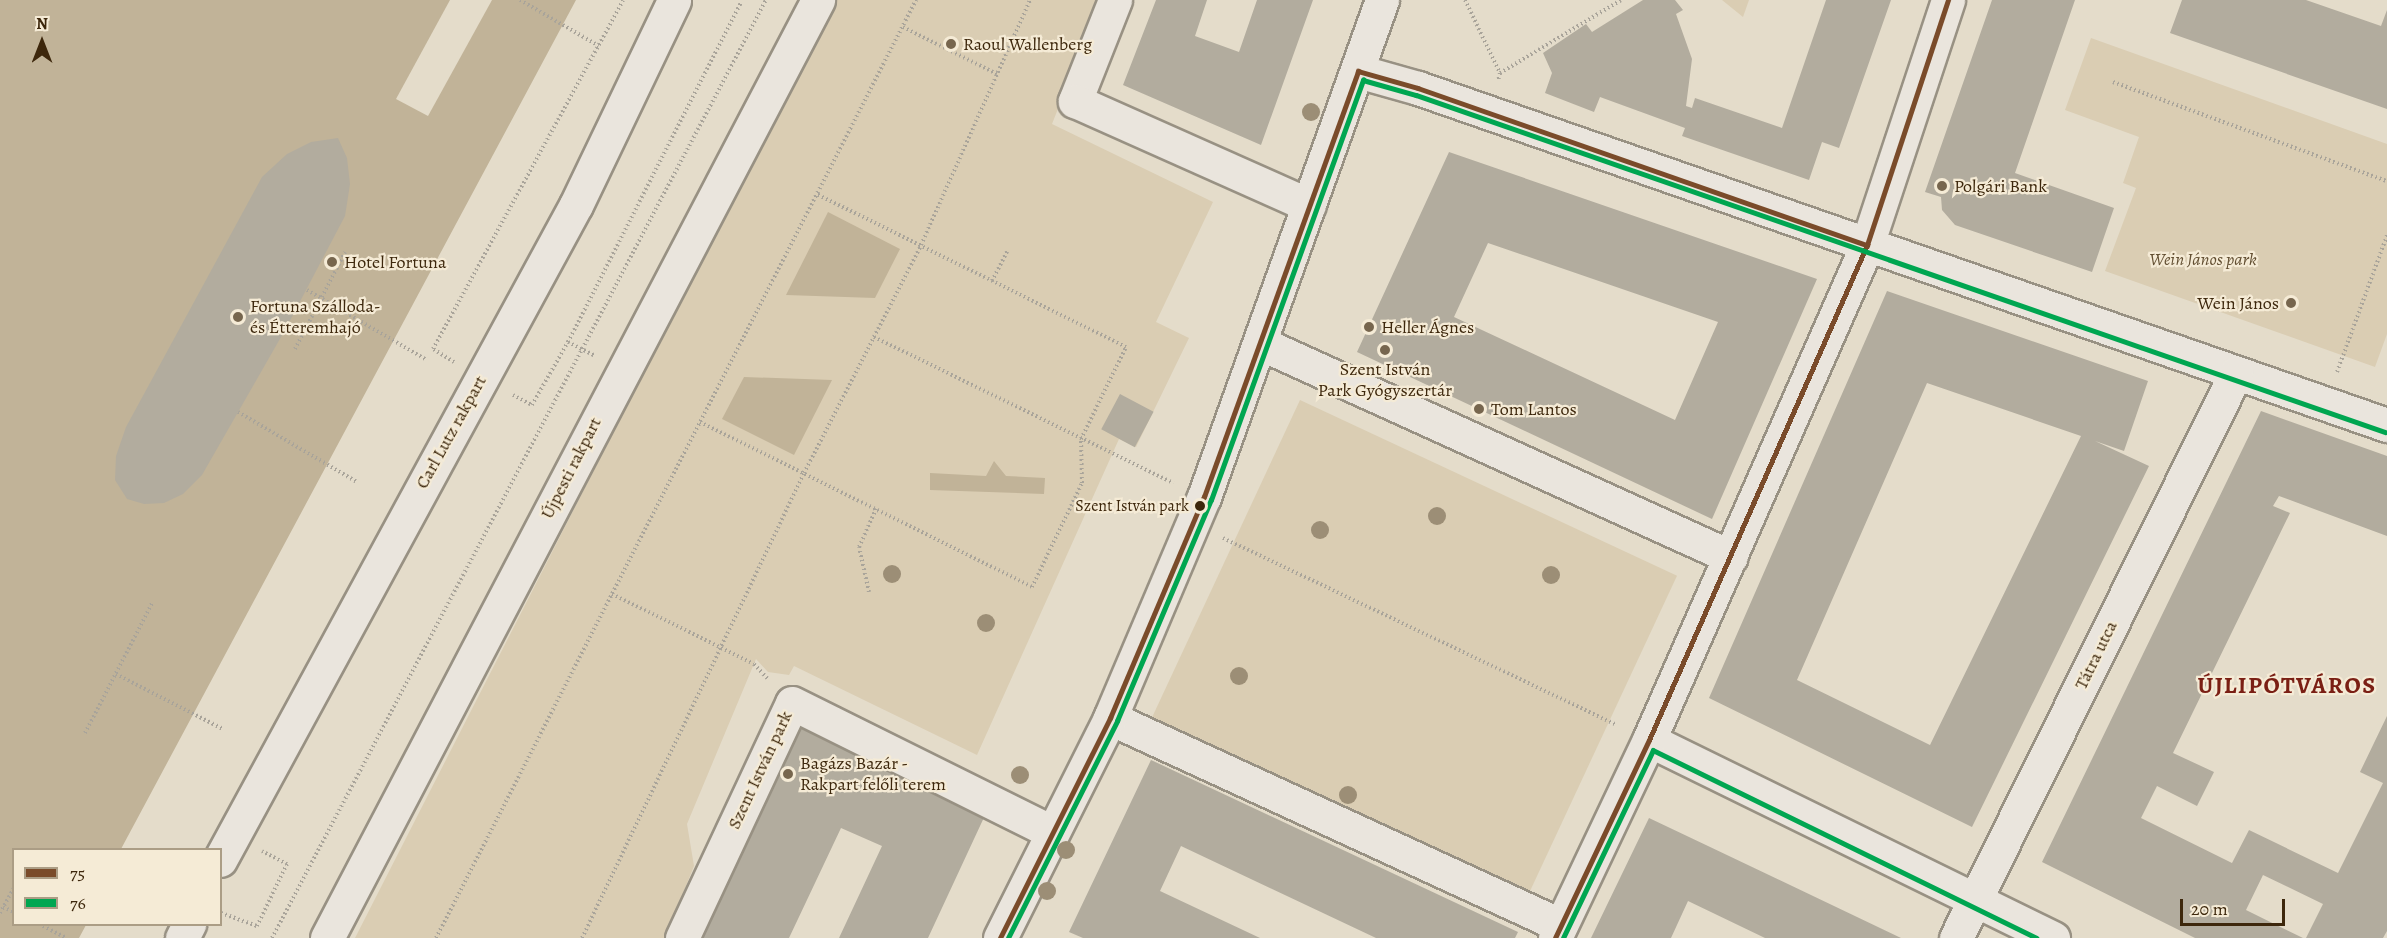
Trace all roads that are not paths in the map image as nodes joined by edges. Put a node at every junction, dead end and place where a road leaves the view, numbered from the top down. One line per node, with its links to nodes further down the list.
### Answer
1 (674, 0): 16 (street, Carl Lutz rakpart)
2 (818, 0): 20 (street, Újpesti rakpart)
3 (1115, 0): 7 (street)
4 (1382, 0): 6 (street)
5 (1948, 0): 8 (street)
6 (1358, 71): 7 (street); 8 (street)
7 (1309, 205): 9 (street)
8 (1867, 245): 10 (street); 12 (street)
9 (1260, 343): 12 (street); 13 (street)
10 (2236, 373): 11 (street); 17 (street, Tátra utca)
11 (2387, 425)
12 (1731, 557): 14 (street)
13 (1110, 718): 15 (street); 18 (street)
14 (1650, 740): 17 (street); 18 (street)
15 (1052, 832): 19 (street); 21 (street, Szent István park)
16 (222, 856)
17 (1974, 900): 22 (street, Tátra utca); 23 (street)
18 (1558, 931)
19 (1006, 936)
20 (327, 938)
21 (682, 938)
22 (1956, 938)
23 (2054, 938)

